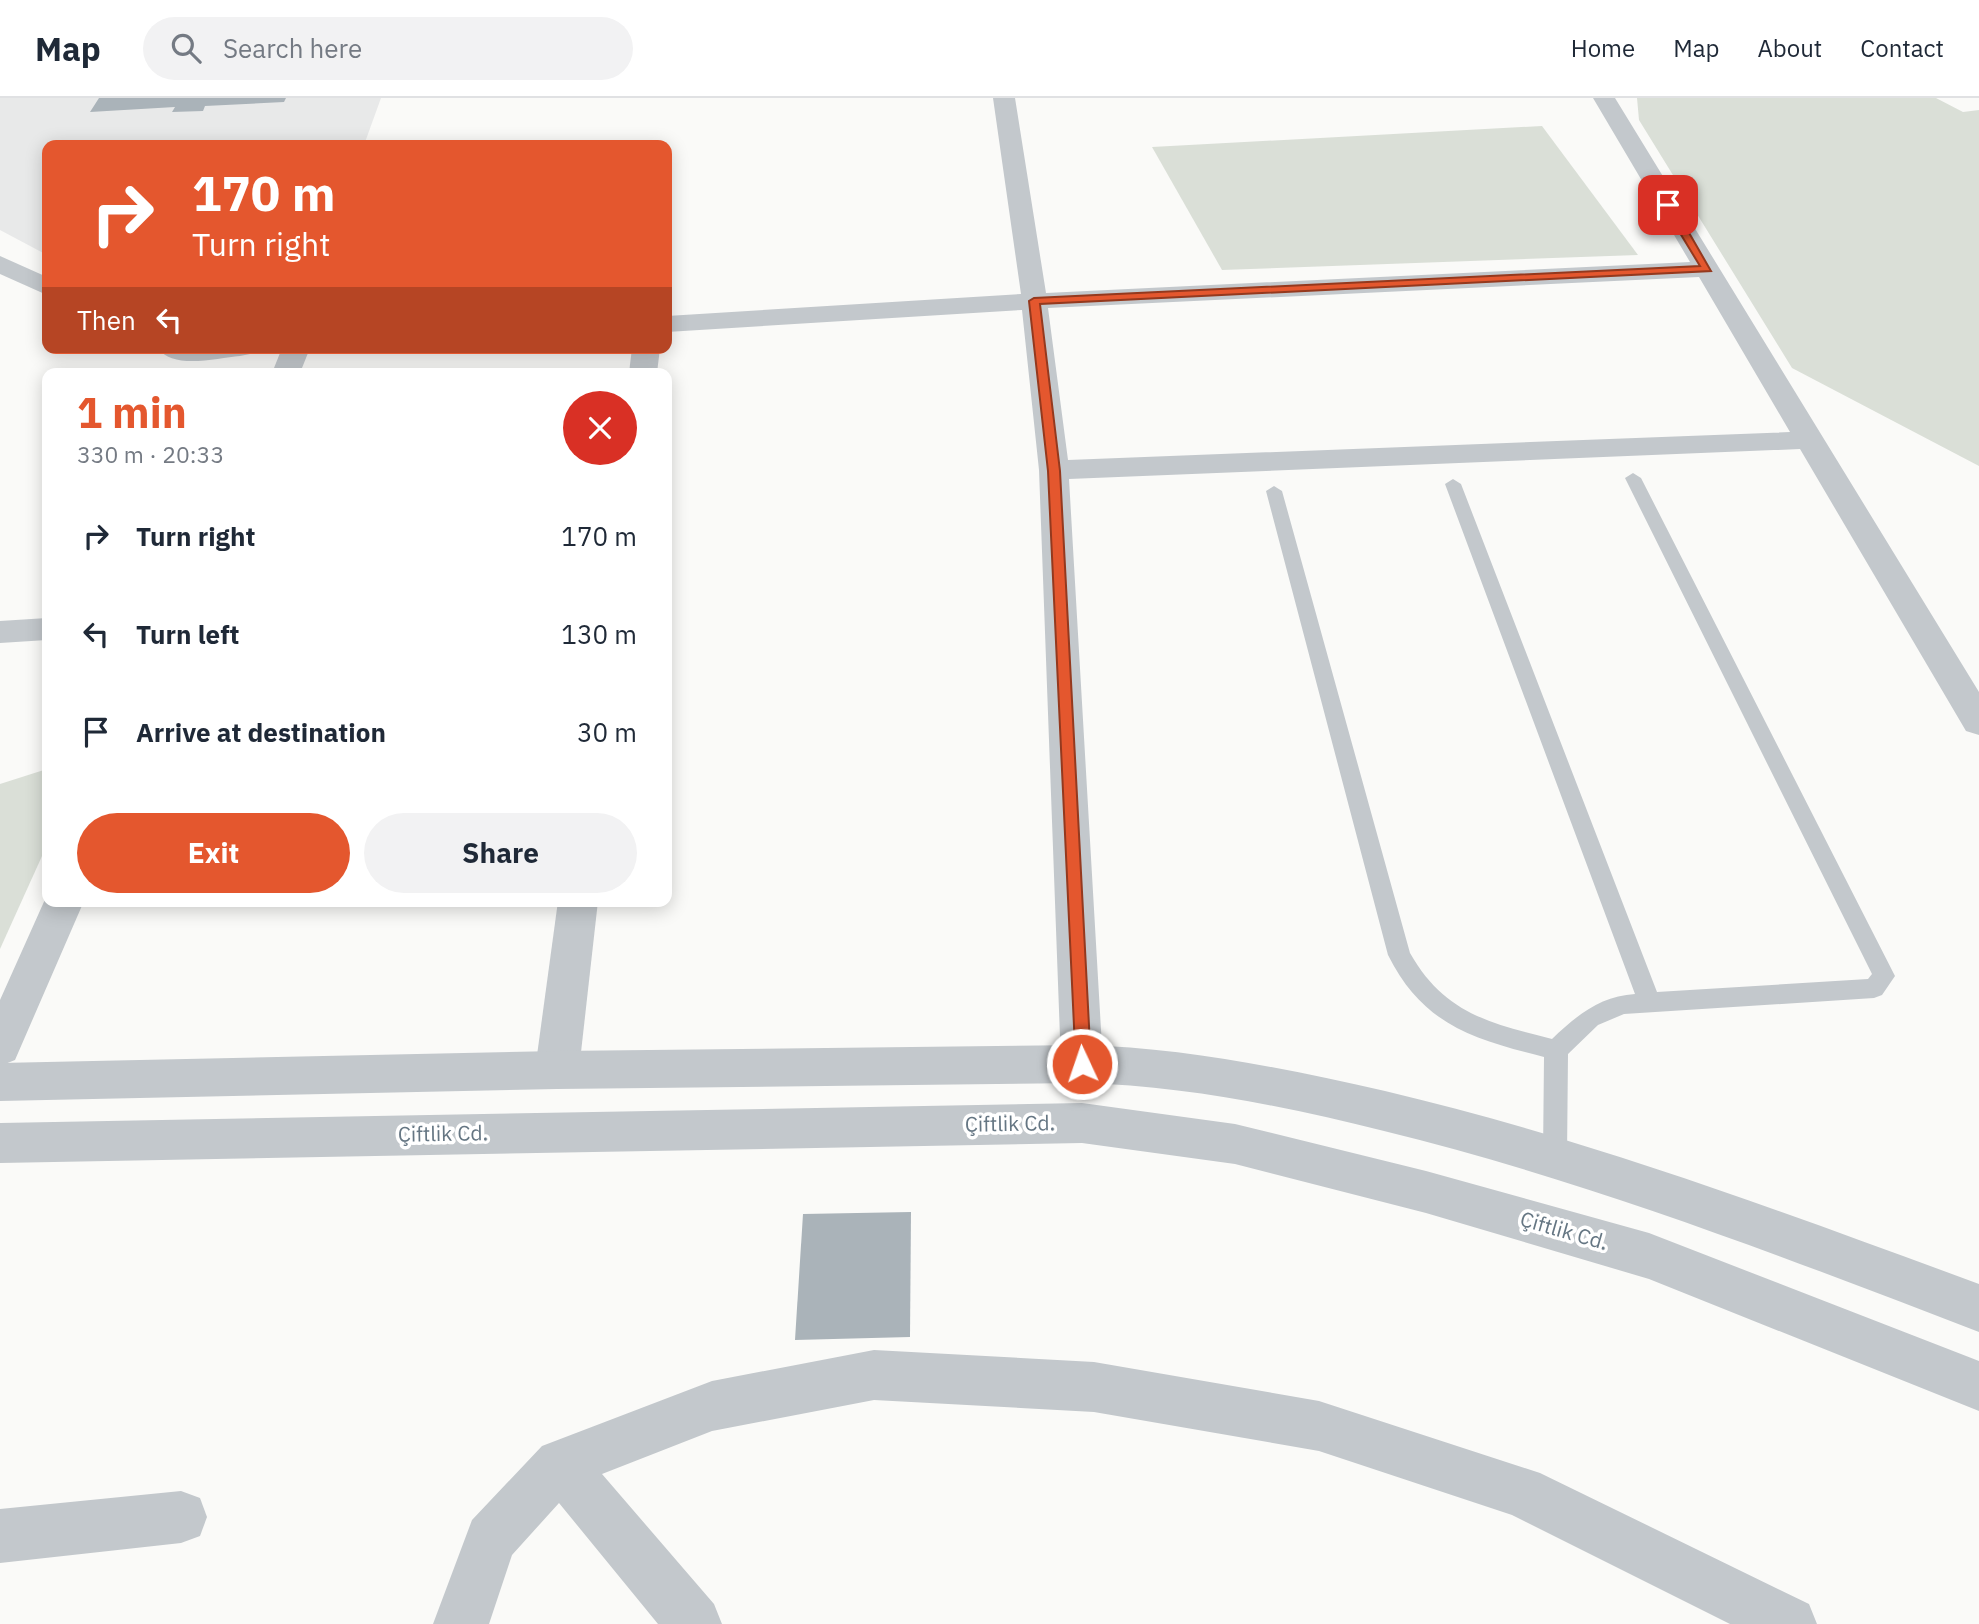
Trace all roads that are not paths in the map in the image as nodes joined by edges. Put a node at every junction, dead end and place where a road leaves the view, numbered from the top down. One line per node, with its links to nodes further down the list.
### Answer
1 (1004, 98): 6 (street)
2 (1604, 98): 4 (street)
3 (0, 264): 5 (street)
4 (1707, 269): 6 (street); 8 (street)
5 (42, 285)
6 (1034, 301): 7 (street); 9 (street)
7 (672, 324)
8 (1810, 440): 9 (street); 15 (street)
9 (1054, 471): 21 (street)
10 (1633, 478): 18 (lane)
11 (1453, 484): 18 (lane)
12 (1274, 491): 20 (lane)
13 (42, 629): 14 (street)
14 (0, 632)
15 (1979, 722)
16 (61, 907): 19 (street)
17 (577, 907): 22 (street)
18 (1650, 1003): 20 (lane)
19 (0, 1047)
20 (1556, 1049): 25 (lane)
21 (1082, 1064): 22 (street); 25 (street)
22 (557, 1070): 23 (street)
23 (0, 1082)
24 (0, 1143): 27 (street, Çiftlik Cd.)
25 (1555, 1156): 26 (street)
26 (1979, 1308)
27 (1979, 1386)
28 (560, 1464): 31 (street); 32 (street); 33 (street)
29 (181, 1517): 30 (street)
30 (0, 1536)
31 (461, 1624)
32 (694, 1624)
33 (1789, 1624)

